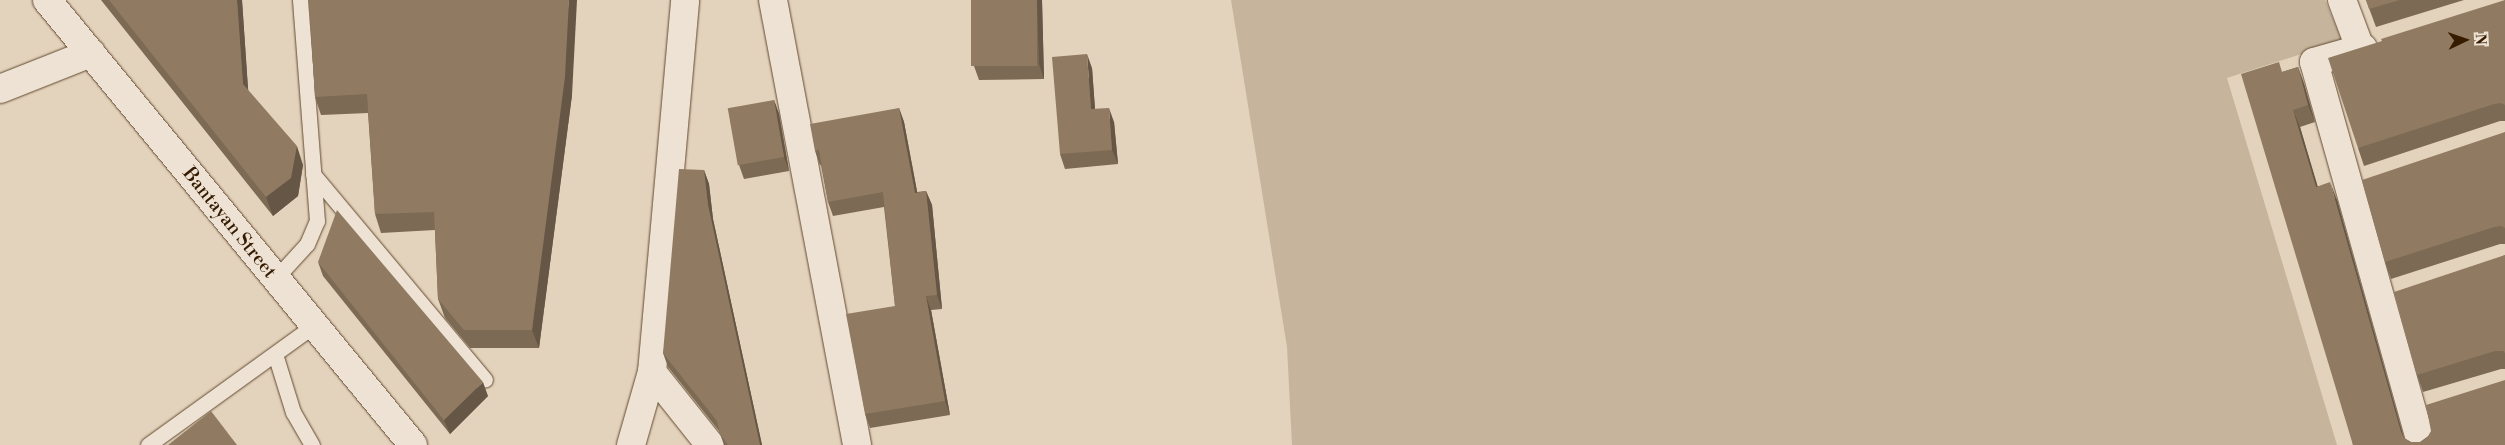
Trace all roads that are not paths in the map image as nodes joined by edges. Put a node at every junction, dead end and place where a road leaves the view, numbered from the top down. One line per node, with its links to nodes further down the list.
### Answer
1 (47, 0): 8 (street, Bantayan Street)
2 (300, 0): 10 (lane)
3 (685, 0): 18 (street)
4 (773, 0): 27 (street)
5 (2342, 0): 7 (street)
6 (2388, 40): 7 (street)
7 (2360, 48): 12 (street)
8 (91, 54): 9 (street); 13 (street, Bantayan Street)
9 (0, 89)
10 (313, 174): 13 (lane); 19 (lane)
11 (2377, 178): 12 (street)
12 (2350, 187): 15 (street)
13 (275, 279): 16 (street, Bantayan Street)
14 (2408, 291): 15 (street)
15 (2381, 299): 21 (street)
16 (313, 326): 17 (lane); 24 (street, Bantayan Street)
17 (275, 354): 22 (lane); 23 (lane)
18 (652, 372): 25 (street); 26 (street)
19 (485, 380)
20 (2440, 404): 21 (street)
21 (2413, 412): 28 (street)
22 (148, 445)
23 (312, 445)
24 (413, 445)
25 (631, 445)
26 (710, 445)
27 (857, 445)
28 (2422, 445)

